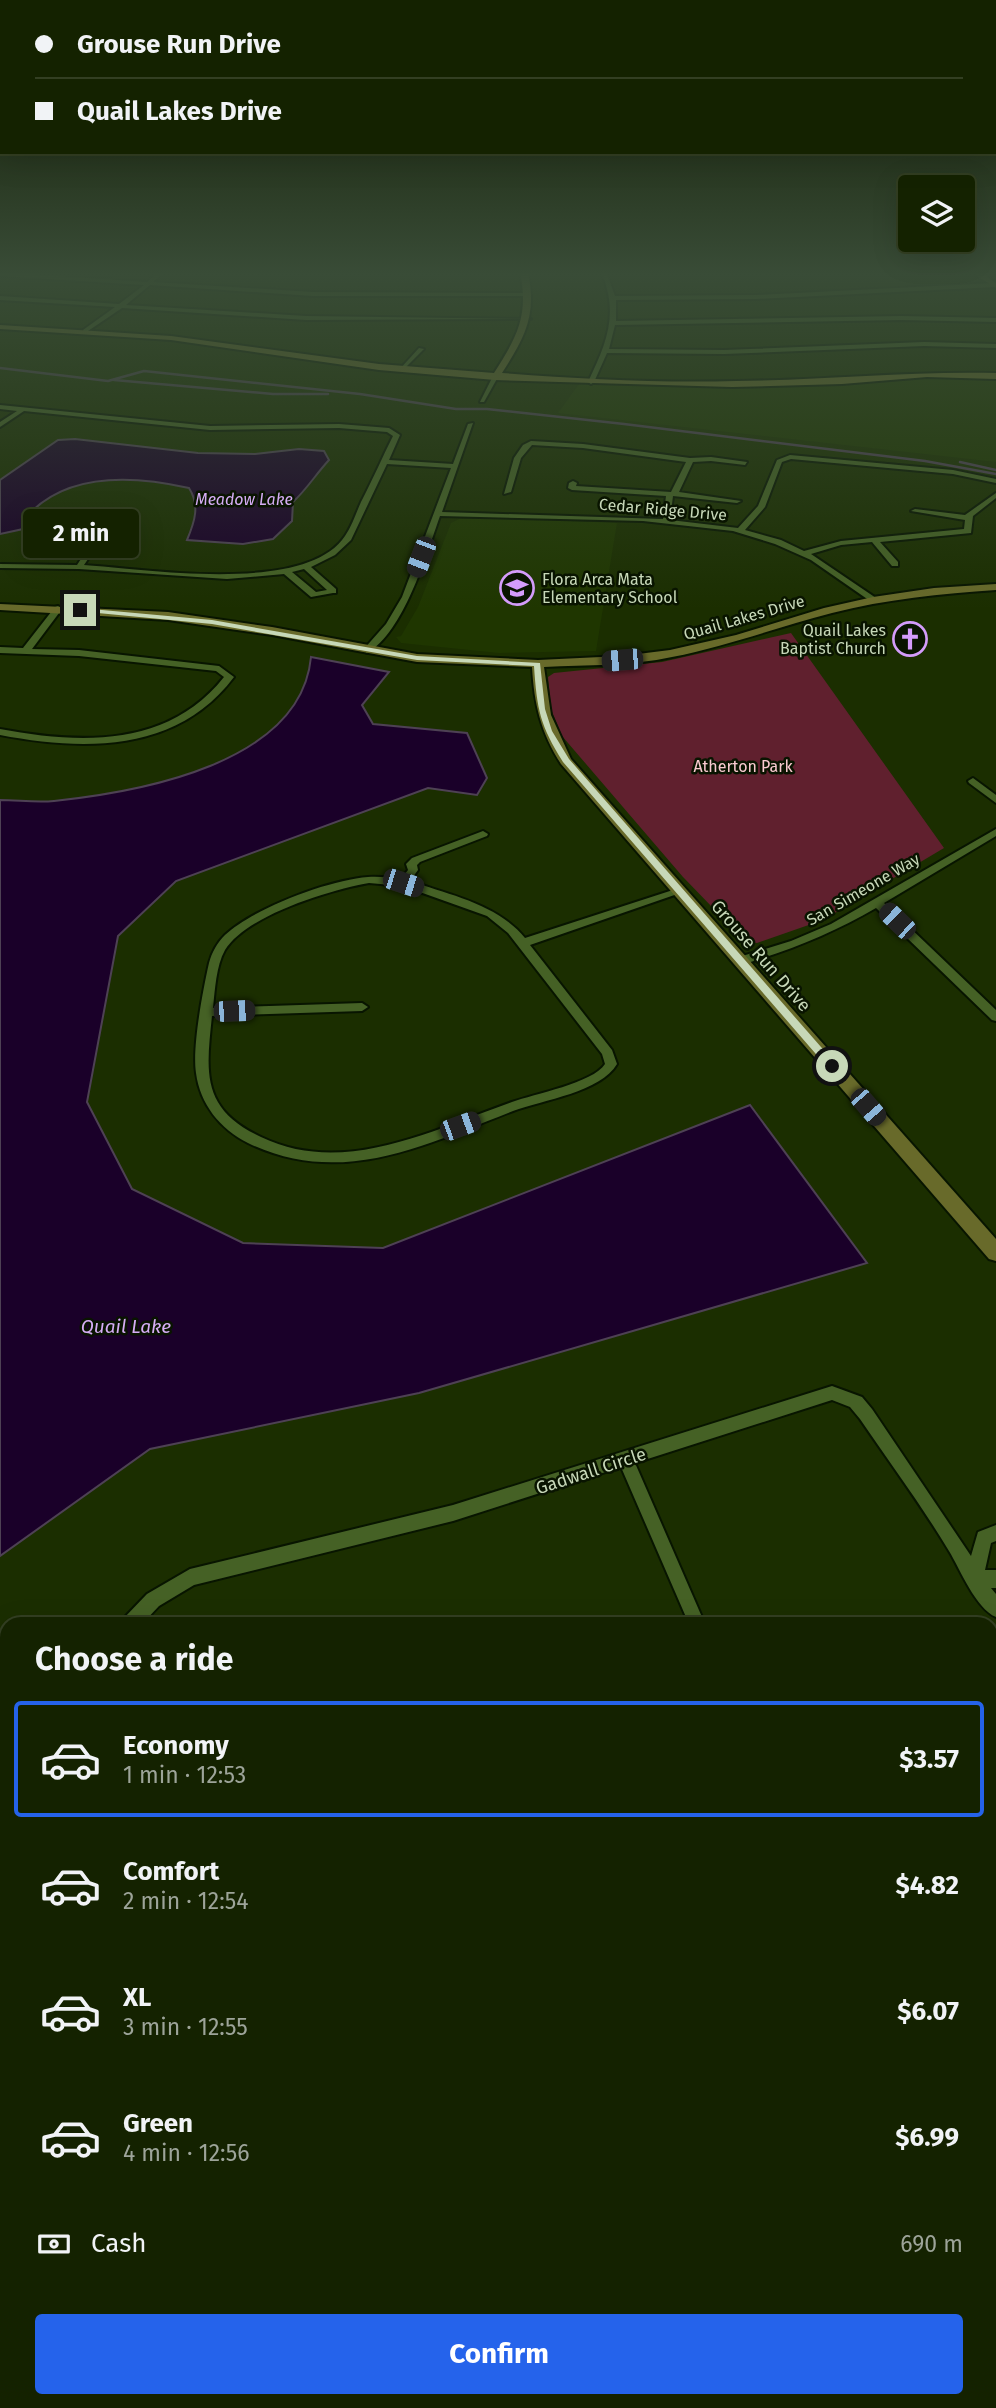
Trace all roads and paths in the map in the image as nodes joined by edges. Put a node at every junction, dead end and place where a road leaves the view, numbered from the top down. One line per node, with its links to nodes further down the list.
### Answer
1 (491, 384): 2 (street)
2 (482, 401)
3 (0, 407): 4 (street)
4 (22, 410): 6 (street); 8 (street)
5 (471, 424): 10 (street)
6 (0, 425)
7 (690, 460): 9 (street); 13 (street); 14 (street)
8 (383, 462): 10 (street); 29 (street)
9 (745, 463)
10 (455, 466): 17 (street)
11 (996, 481): 24 (street)
12 (573, 483): 14 (street)
13 (507, 492)
14 (670, 495): 16 (street); 23 (street)
15 (996, 495): 22 (street)
16 (737, 502)
17 (442, 504): 19 (street); 20 (street, Cedar Ridge Drive)
18 (915, 511): 22 (street)
19 (438, 514): 20 (street, Cedar Ridge Drive); 38 (street)
20 (514, 514): 23 (street, Cedar Ridge Drive)
21 (114, 515): 30 (street)
22 (969, 518): 25 (street)
23 (666, 521): 24 (street, Cedar Ridge Drive)
24 (743, 527): 26 (street, Cedar Ridge Drive)
25 (874, 540): 26 (street); 27 (street)
26 (804, 553): 33 (street, Cedar Ridge Drive)
27 (895, 564)
28 (0, 566): 30 (street)
29 (304, 566): 31 (street); 31 (street)
30 (79, 567): 31 (street)
31 (286, 572)
32 (996, 587): 33 (street, Quail Lakes Drive)
33 (873, 600): 39 (street, Quail Lakes Drive)
34 (0, 607): 35 (street, Quail Lakes Drive)
35 (58, 609): 37 (street); 38 (street, Quail Lakes Drive)
36 (0, 650): 37 (street)
37 (26, 650): 40 (street)
38 (367, 650): 39 (street, Quail Lakes Drive)
39 (538, 664): 46 (street, Grouse Run Drive)
40 (0, 732)
41 (973, 781): 42 (street)
42 (996, 800)
43 (996, 831): 47 (street, San Simeone Way)
44 (483, 834): 45 (street)
45 (403, 883): 48 (street); 53 (street)
46 (680, 891): 48 (street); 49 (street, Grouse Run Drive)
47 (877, 902): 49 (street, San Simeone Way); 51 (street)
48 (523, 943): 53 (street)
49 (740, 961): 55 (street, Grouse Run Drive)
50 (996, 999): 51 (street)
51 (982, 1004): 54 (street)
52 (362, 1007): 53 (street)
53 (208, 1012)
54 (996, 1017)
55 (996, 1253)
56 (626, 1460): 58 (street, Gadwall Circle); 61 (street, Gadwall Circle); 62 (street)
57 (996, 1533): 58 (street)
58 (974, 1579): 59 (street); 60 (street, Gadwall Circle)
59 (996, 1579)
60 (996, 1608)
61 (137, 1617)
62 (695, 1617)

